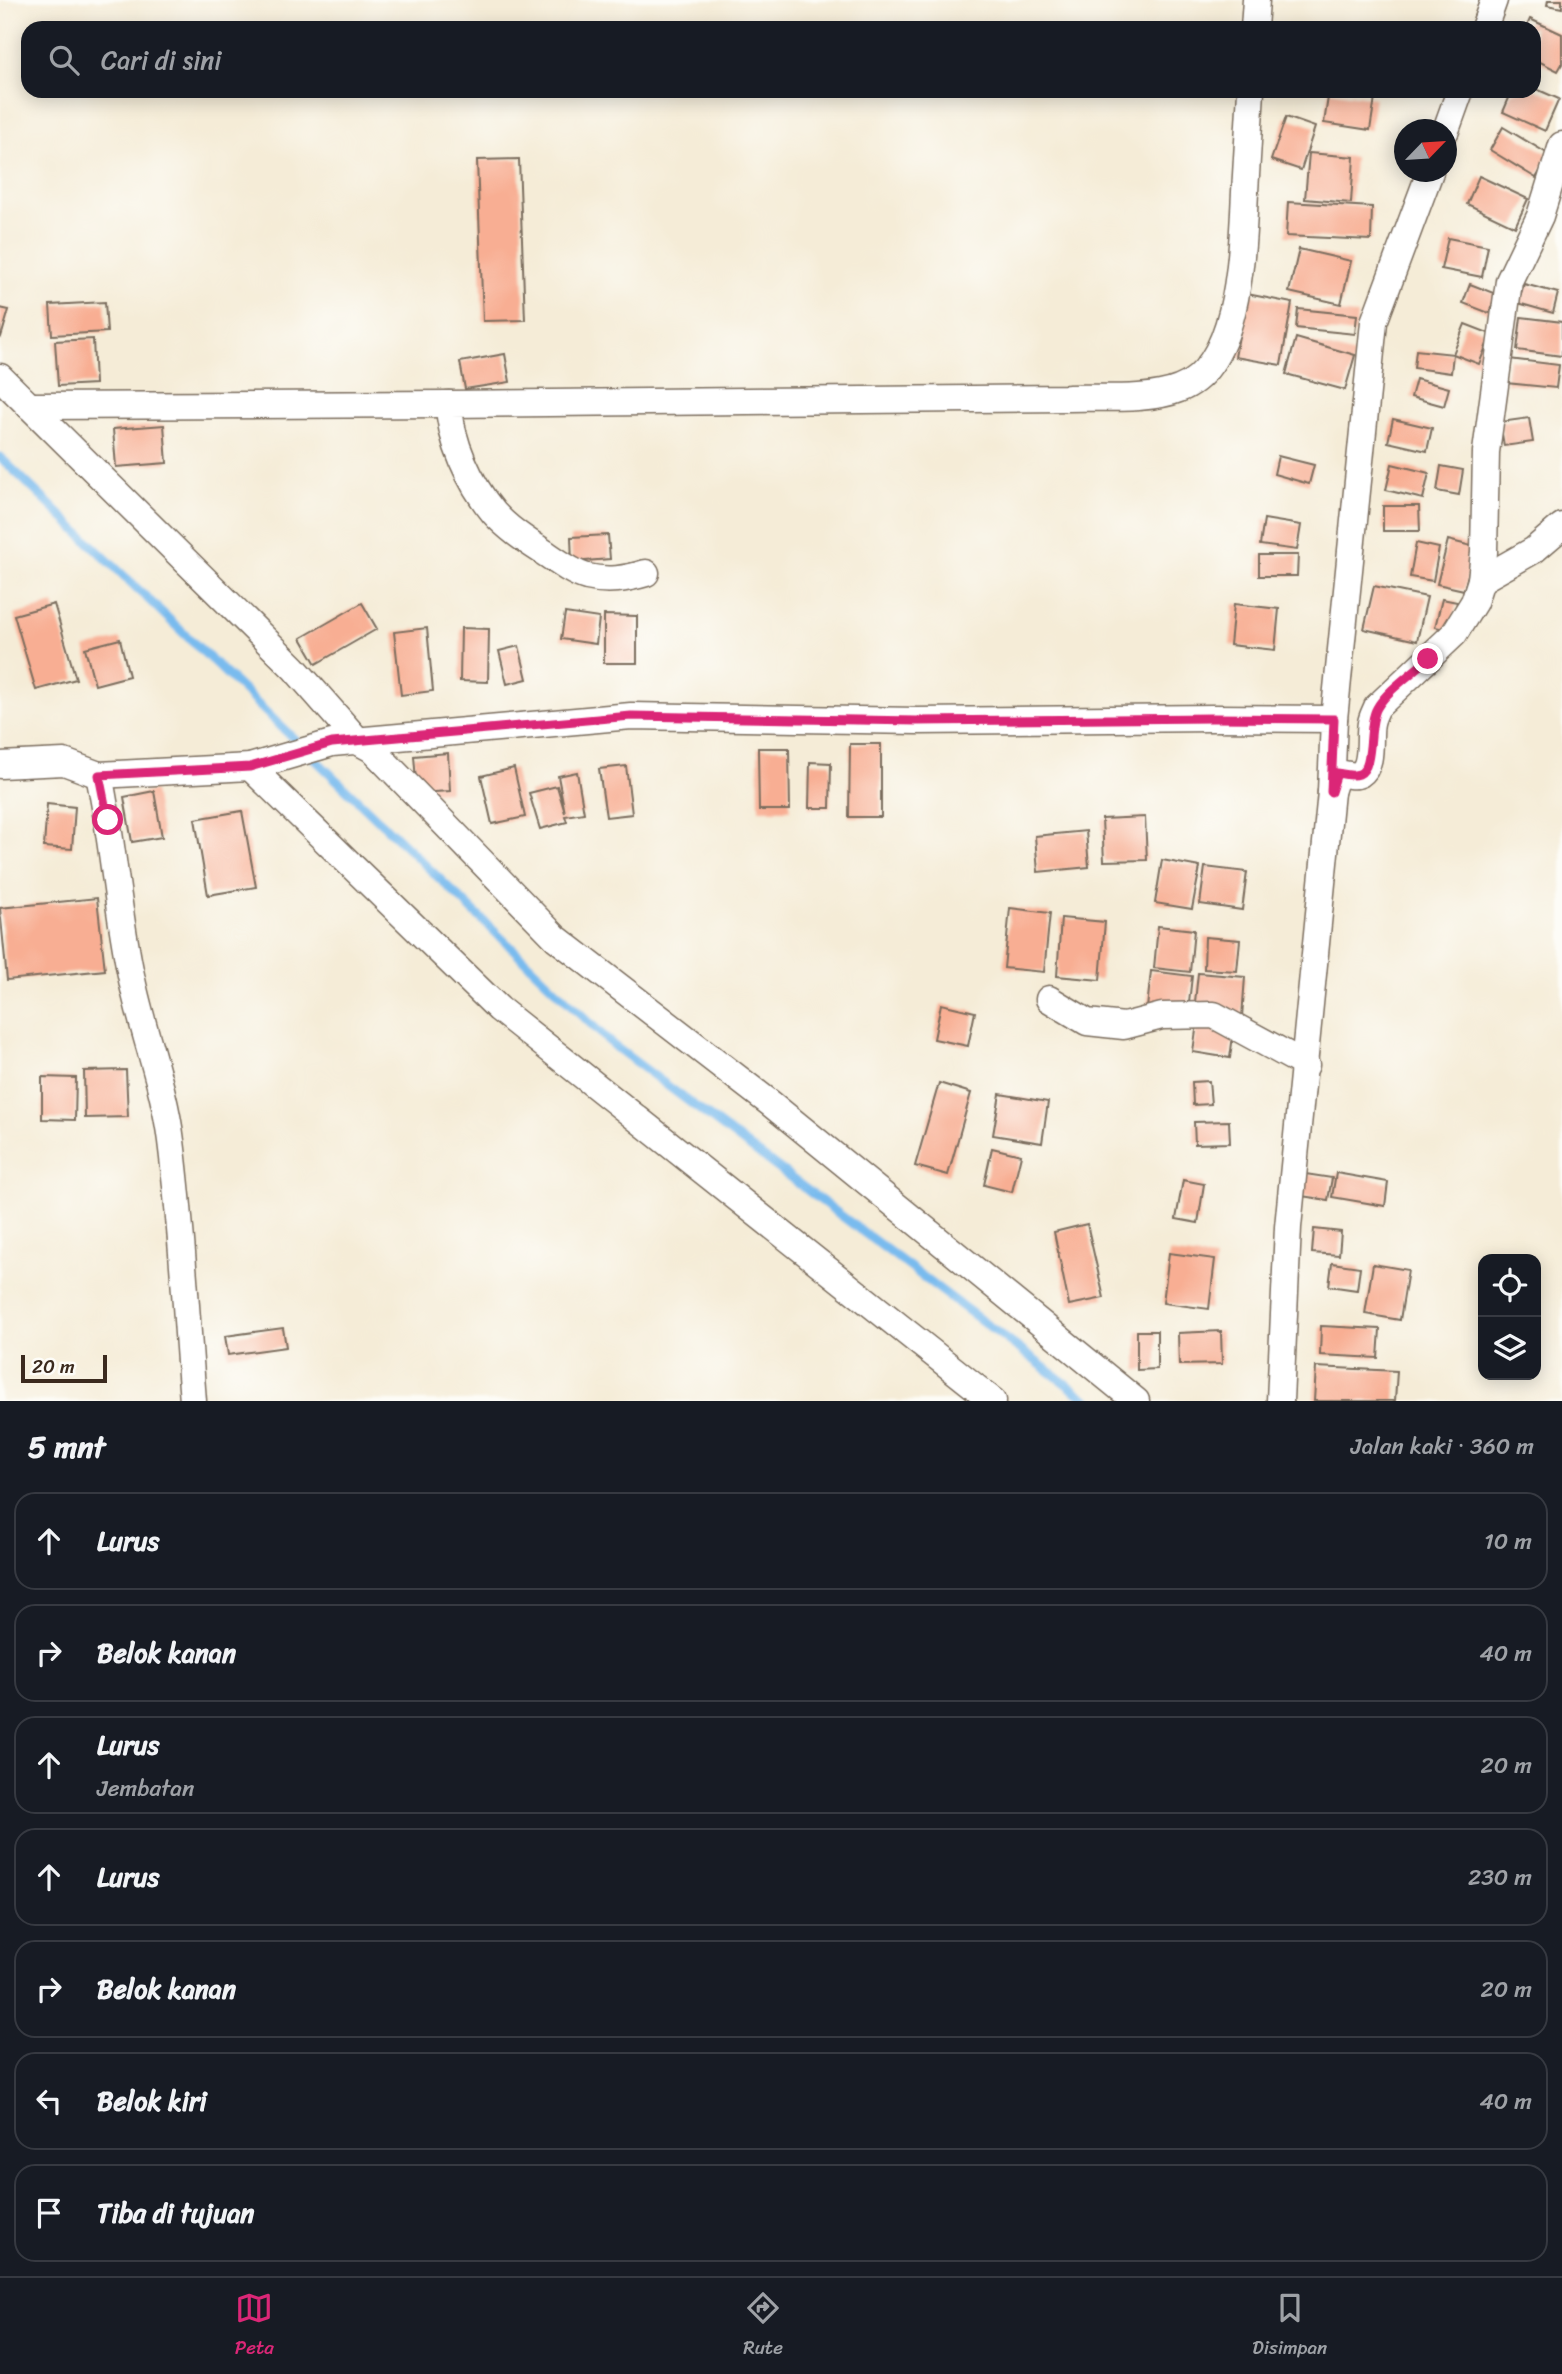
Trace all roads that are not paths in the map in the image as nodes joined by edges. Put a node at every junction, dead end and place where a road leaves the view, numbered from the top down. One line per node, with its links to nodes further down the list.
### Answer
1 (1256, 0): 3 (street)
2 (1494, 0): 4 (street)
3 (1254, 21)
4 (1486, 21)
5 (1251, 98): 11 (street)
6 (1457, 98): 7 (street)
7 (1450, 119)
8 (1562, 145): 15 (street)
9 (1426, 182): 16 (street)
10 (0, 377): 12 (street)
11 (449, 404): 12 (street); 14 (street)
12 (29, 406): 17 (street)
13 (1562, 526): 15 (street)
14 (646, 573)
15 (1481, 580): 21 (street)
16 (1334, 719): 17 (street); 21 (street)
17 (359, 742): 19 (street); 26 (street)
18 (0, 765): 20 (street)
19 (256, 765): 20 (street); 25 (street)
20 (99, 775): 24 (street)
21 (1331, 792): 23 (street)
22 (1049, 999): 23 (street)
23 (1306, 1065): 27 (street)
24 (193, 1401)
25 (993, 1401)
26 (1136, 1401)
27 (1280, 1401)

